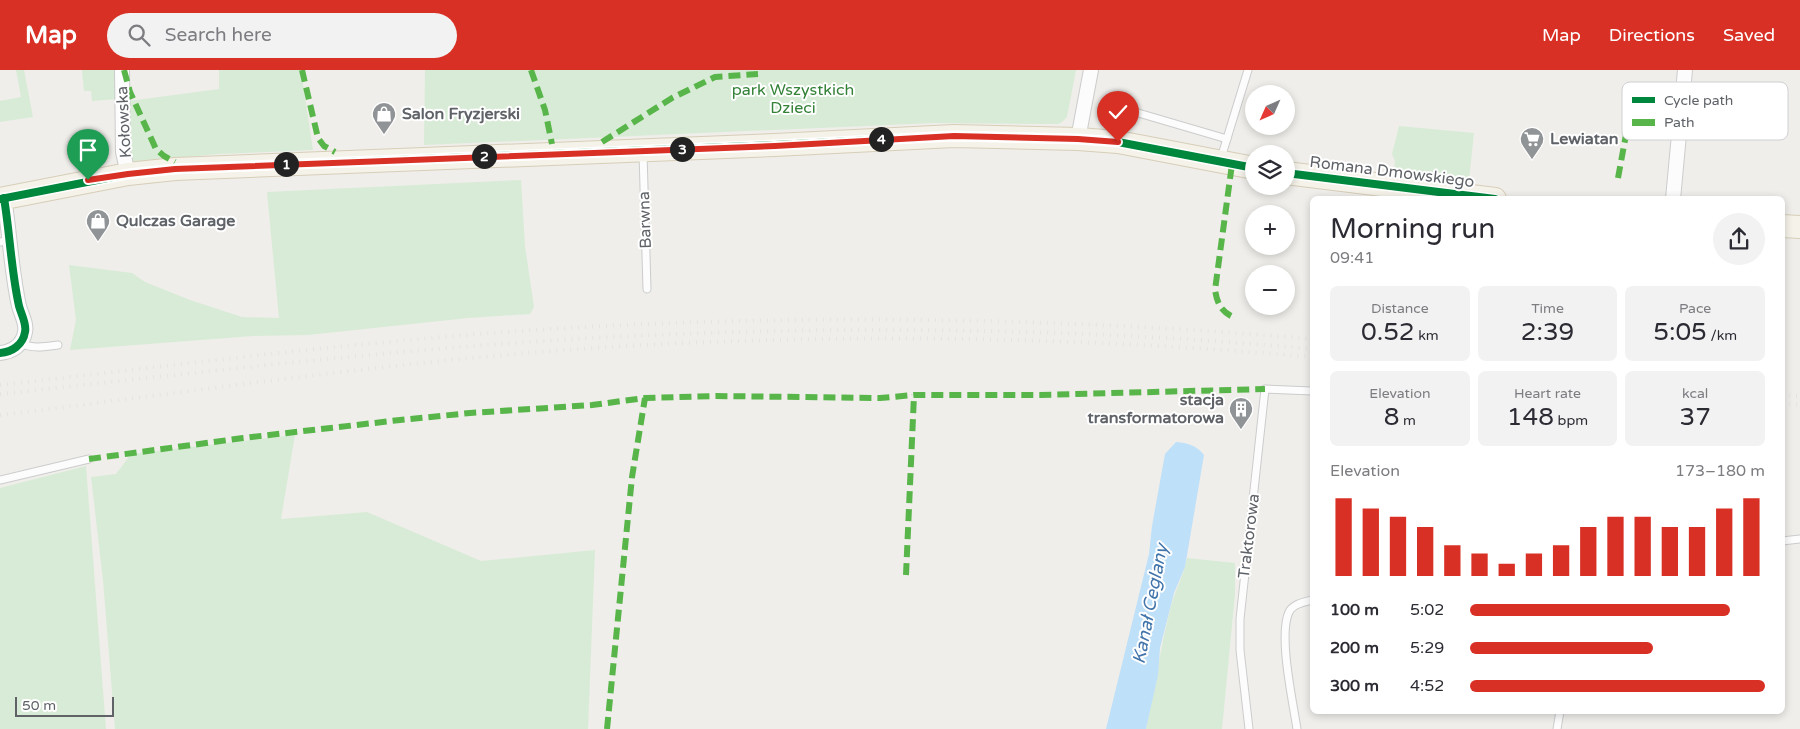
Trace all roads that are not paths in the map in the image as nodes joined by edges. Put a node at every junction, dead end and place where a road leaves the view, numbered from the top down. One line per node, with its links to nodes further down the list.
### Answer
1 (122, 70): 11 (street, Kołowska)
2 (1091, 70): 5 (street)
3 (1248, 70): 6 (lane)
4 (1111, 106): 6 (lane)
5 (1078, 139): 8 (main road); 9 (main road)
6 (1227, 139): 9 (lane)
7 (1678, 140): 15 (street)
8 (643, 150): 11 (main road); 20 (lane, Barwna)
9 (1220, 161): 10 (main road)
10 (1245, 166)
11 (128, 174): 16 (main road)
12 (1295, 174): 13 (main road, Romana Dmowskiego)
13 (1437, 195): 14 (main road, Romana Dmowskiego)
14 (1452, 196)
15 (1673, 196)
16 (2, 198): 19 (street)
17 (1785, 226): 18 (main road)
18 (1800, 228)
19 (5, 241): 21 (street)
20 (647, 289)
21 (20, 343): 22 (lane); 23 (street)
22 (58, 345)
23 (0, 353)
24 (1310, 391): 31 (lane, Traktorowa)
25 (89, 458): 26 (lane)
26 (0, 480)
27 (1800, 539): 28 (lane)
28 (1785, 541)
29 (1310, 601): 32 (lane)
30 (1559, 714): 33 (lane)
31 (1250, 729)
32 (1297, 729)
33 (1556, 729)

